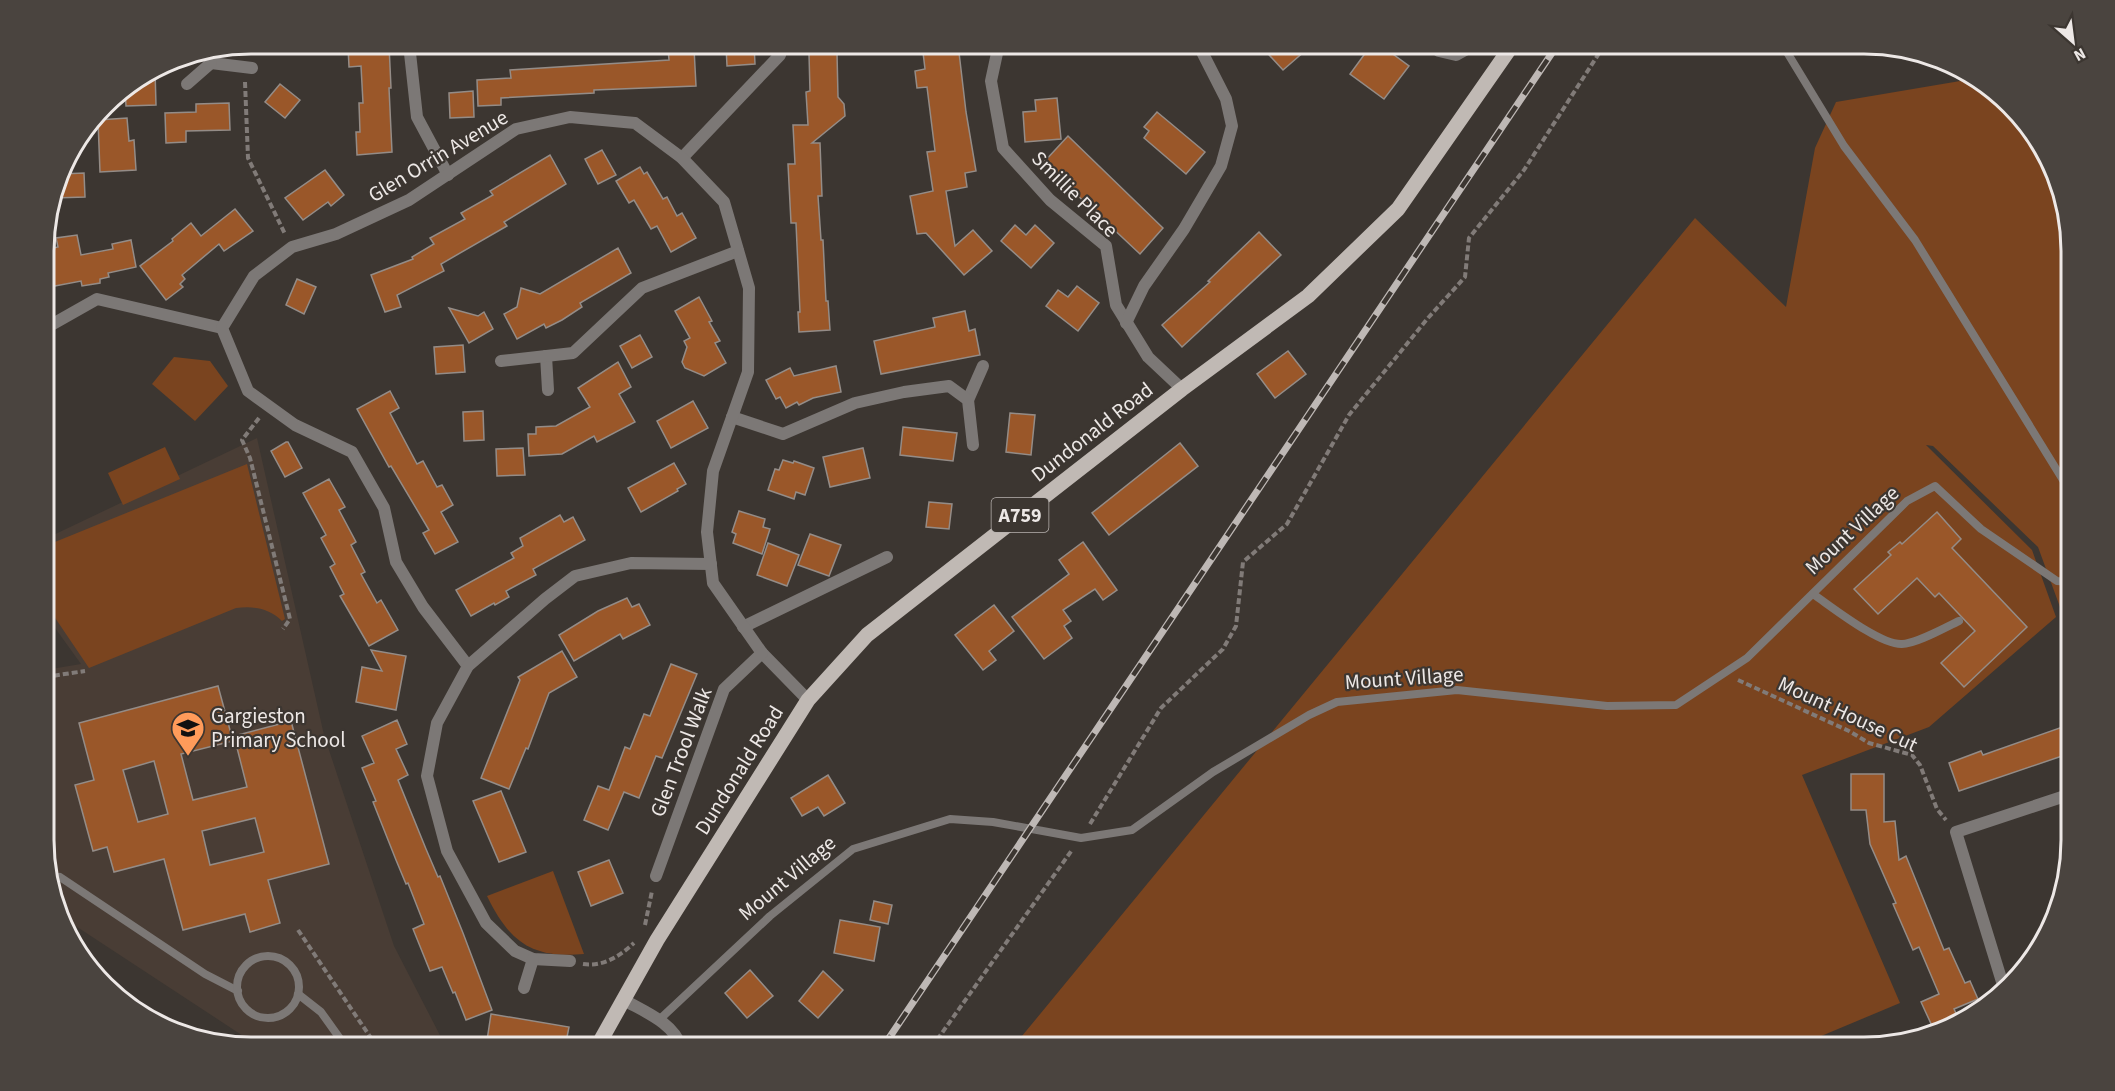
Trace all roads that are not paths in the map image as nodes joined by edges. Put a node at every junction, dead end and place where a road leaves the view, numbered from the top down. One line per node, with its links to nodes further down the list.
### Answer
1 (410, 54): 12 (street)
2 (780, 54): 11 (street)
3 (997, 54): 15 (street, Smillie Place)
4 (1203, 54): 15 (street)
5 (1506, 54): 20 (main road, Dundonald Road / A759)
6 (1788, 54): 25 (lane)
7 (213, 58): 9 (street)
8 (207, 59): 10 (street)
9 (247, 67)
10 (187, 84)
11 (682, 158): 12 (street, Glen Orrin Avenue); 13 (street, Glen Orrin Avenue)
12 (448, 175): 16 (street, Glen Orrin Avenue)
13 (738, 251): 17 (street); 23 (street, Glen Orrin Avenue)
14 (54, 323): 16 (street)
15 (1126, 323): 20 (street, Smillie Place)
16 (222, 328): 33 (street)
17 (546, 356): 18 (street); 21 (street)
18 (501, 361)
19 (983, 366): 22 (street)
20 (1182, 389): 34 (main road, Dundonald Road / A759)
21 (548, 390)
22 (968, 400): 23 (street); 24 (street)
23 (732, 417): 27 (street, Glen Orrin Avenue)
24 (973, 445)
25 (2061, 477)
26 (887, 557): 31 (street)
27 (711, 564): 31 (street, Glen Orrin Avenue); 33 (street)
28 (2061, 581): 29 (lane, Mount Village)
29 (1813, 594): 30 (lane); 45 (lane, Mount Village)
30 (1959, 621)
31 (743, 627): 32 (street, Glen Orrin Avenue)
32 (762, 653): 34 (street, Glen Orrin Avenue); 36 (street, Glen Trool Walk)
33 (468, 666): 38 (street)
34 (808, 700): 44 (main road, Dundonald Road / A759)
35 (2061, 797): 40 (street)
36 (656, 876)
37 (60, 877): 42 (lane)
38 (533, 959): 39 (street); 41 (street)
39 (570, 961)
40 (2002, 980)
41 (524, 988)
42 (237, 991): 43 (lane); 43 (lane)
43 (298, 994): 46 (lane)
44 (624, 1000): 45 (street); 47 (main road, Dundonald Road / A759)
45 (659, 1020): 48 (street)
46 (339, 1037)
47 (603, 1037)
48 (678, 1037)

